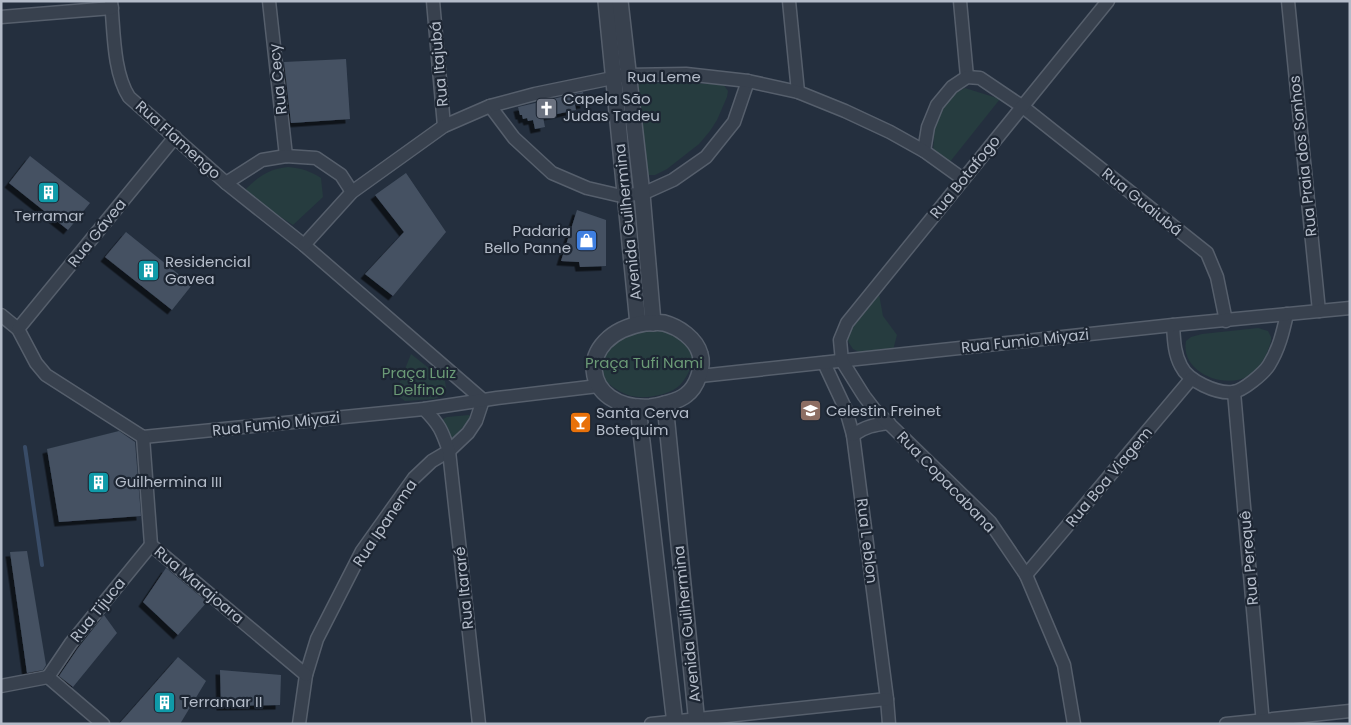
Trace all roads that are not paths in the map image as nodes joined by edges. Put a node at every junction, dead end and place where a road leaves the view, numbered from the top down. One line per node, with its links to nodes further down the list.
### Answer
1 (269, 1): 20 (street, Rua Cecy)
2 (433, 1): 17 (street, Rua Itajubá)
3 (606, 1): 11 (street, Avenida Guilhermina)
4 (620, 1): 11 (street, Avenida Guilhermina)
5 (788, 1): 14 (street)
6 (960, 1): 12 (street)
7 (1108, 1): 16 (street, Rua Botafogo)
8 (1288, 1): 28 (street, Rua Praia dos Sonhos)
9 (112, 5): 10 (street); 18 (street, Rua Flamengo)
10 (1, 17)
11 (620, 76): 13 (street, Rua Leme); 15 (street, Rua Leme); 24 (street, Avenida Guilhermina); 25 (street, Avenida Guilhermina)
12 (967, 77): 16 (street, Rua Guaiubá); 19 (street)
13 (748, 81): 14 (street, Rua Leme); 24 (street)
14 (798, 92): 19 (street, Rua Leme)
15 (490, 106): 17 (street, Rua Leme); 25 (street)
16 (1023, 107): 21 (street, Rua Botafogo); 31 (street, Rua Guaiubá)
17 (444, 126): 23 (street, Rua Leme)
18 (175, 137): 22 (street, Rua Flamengo); 34 (street, Rua Gávea)
19 (924, 151): 21 (street, Rua Leme)
20 (286, 156): 22 (street); 23 (street)
21 (963, 179): 35 (street, Rua Botafogo)
22 (226, 183): 26 (street, Rua Flamengo)
23 (352, 192): 26 (street, Rua Leme)
24 (642, 194): 25 (street); 32 (street, Avenida Guilhermina)
25 (625, 195): 32 (street, Avenida Guilhermina)
26 (304, 245): 41 (street)
27 (1350, 308): 28 (street, Rua Fumio Miyazi)
28 (1319, 311): 29 (street, Rua Fumio Miyazi)
29 (1287, 314): 31 (street, Rua Fumio Miyazi); 40 (street)
30 (1, 315): 34 (street)
31 (1226, 321): 33 (street, Rua Fumio Miyazi)
32 (645, 323): 37 (street); 39 (street)
33 (1172, 325): 35 (street, Rua Fumio Miyazi); 38 (street)
34 (18, 329): 47 (street)
35 (842, 361): 36 (street, Rua Fumio Miyazi); 45 (street, Rua Copacabana)
36 (824, 363): 37 (street, Rua Fumio Miyazi); 46 (street, Rua L eblon)
37 (700, 376): 42 (street)
38 (1191, 378): 40 (street); 50 (street, Rua Boa Viagem)
39 (598, 386): 41 (street, Rua Fumio Miyazi); 43 (street)
40 (1234, 392): 58 (street, Rua Perequê)
41 (483, 400): 44 (street, Rua Fumio Miyazi); 48 (street, Rua Ipanema)
42 (665, 404): 43 (street); 56 (street, Avenida Guilhermina)
43 (638, 407): 57 (street, Avenida Guilhermina)
44 (424, 409): 47 (street, Rua Fumio Miyazi); 48 (street, Rua Itararé)
45 (889, 423): 46 (street); 50 (street, Rua Copacabana)
46 (853, 435): 54 (street, Rua L eblon)
47 (142, 437): 49 (street, Rua Marajoara)
48 (449, 451): 51 (street, Rua Ipanema); 61 (street, Rua Itararé)
49 (151, 545): 51 (street, Rua Marajoara); 52 (street, Rua Tijuca)
50 (1026, 575): 64 (street, Rua Copacabana)
51 (306, 675): 60 (street, Rua Ipanema)
52 (48, 677): 53 (street); 59 (street)
53 (1, 686)
54 (887, 699): 56 (street); 63 (street, Rua L eblon)
55 (1350, 712): 58 (street)
56 (696, 721): 57 (street)
57 (674, 722): 62 (street)
58 (1263, 722): 65 (street)
59 (103, 724)
60 (299, 724)
61 (479, 724)
62 (651, 724)
63 (890, 724)
64 (1074, 724)
65 (1226, 724)

